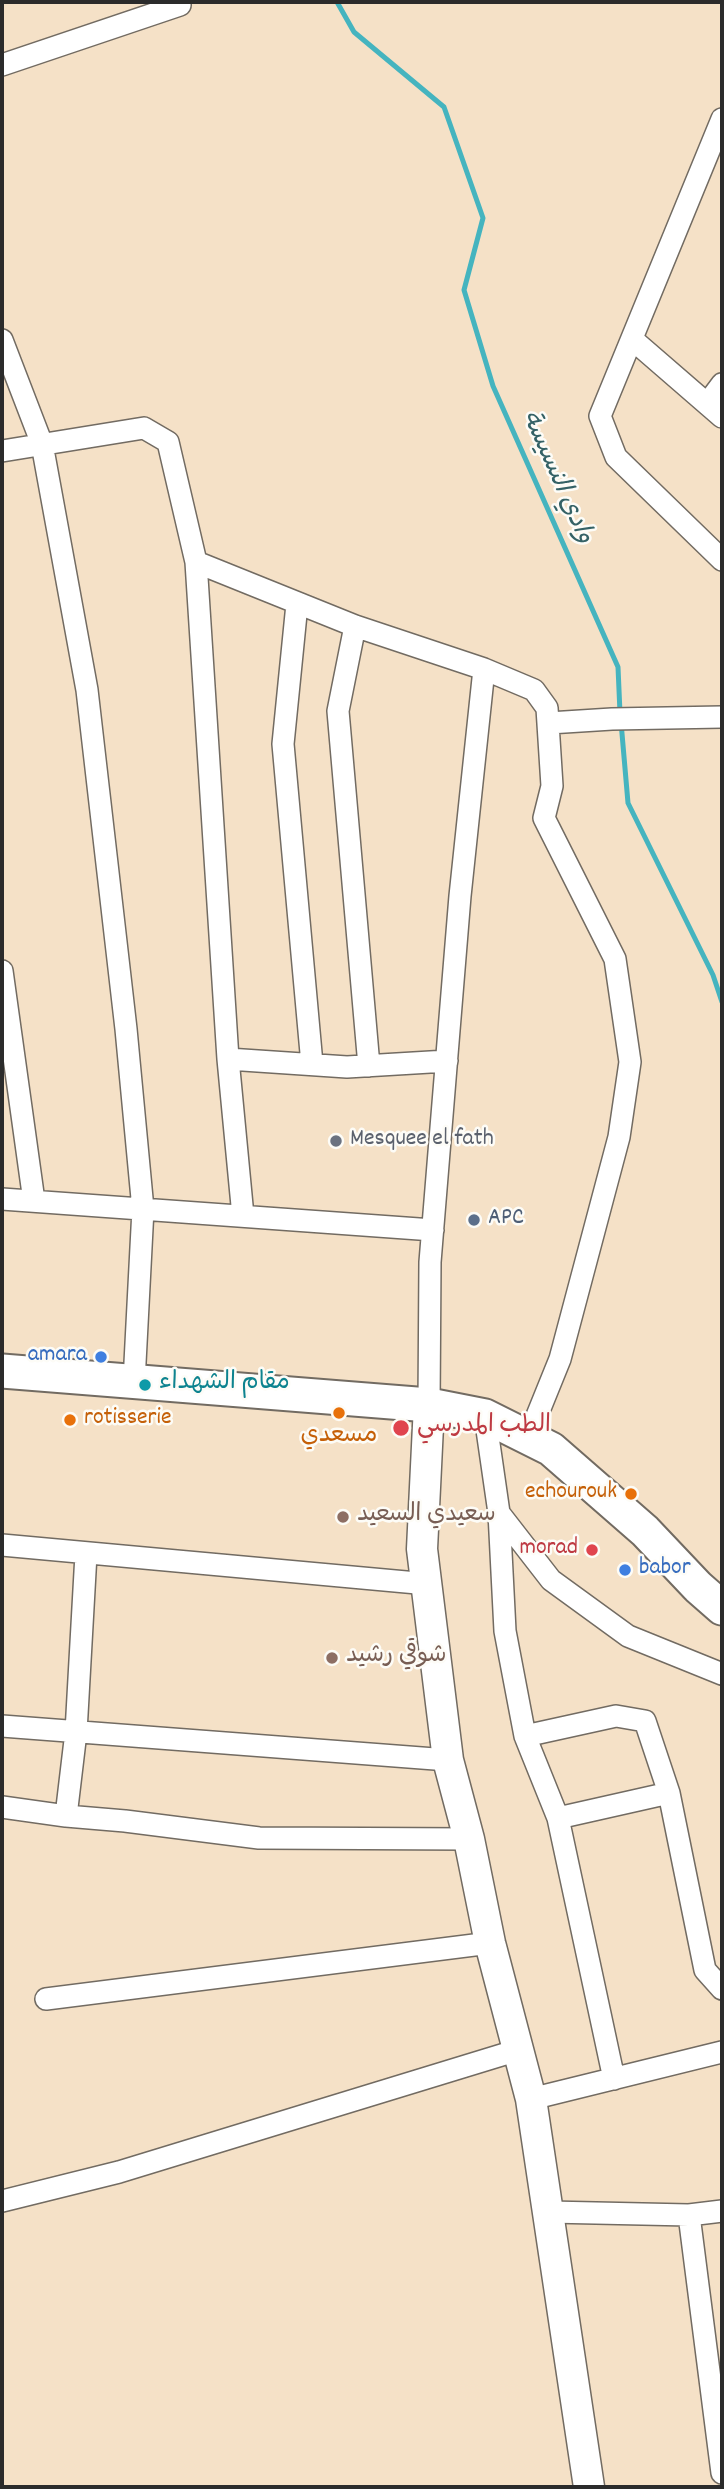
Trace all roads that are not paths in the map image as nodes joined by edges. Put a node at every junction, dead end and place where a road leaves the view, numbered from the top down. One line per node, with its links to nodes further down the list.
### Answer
1 (180, 5): 2 (street)
2 (2, 65)
3 (722, 119): 4 (street)
4 (632, 339): 7 (street); 10 (street)
5 (2, 340): 8 (street)
6 (722, 384): 7 (street)
7 (715, 411)
8 (42, 444): 9 (street); 11 (street); 24 (street)
9 (2, 451)
10 (722, 560)
11 (196, 562): 12 (street); 18 (street)
12 (297, 604): 13 (street); 20 (street)
13 (355, 626): 14 (street); 21 (street)
14 (484, 670): 16 (street); 19 (street)
15 (722, 717): 16 (street)
16 (549, 723): 31 (street)
17 (2, 971): 23 (street)
18 (228, 1059): 20 (street); 25 (street)
19 (447, 1061): 21 (street); 26 (street)
20 (312, 1065): 21 (street)
21 (369, 1066)
22 (2, 1199): 23 (street)
23 (34, 1201): 24 (street)
24 (143, 1209): 25 (street); 28 (street)
25 (243, 1216): 26 (street)
26 (433, 1230): 29 (street)
27 (2, 1371): 28 (main road)
28 (134, 1382): 29 (main road)
29 (429, 1405): 30 (main road); 35 (street)
30 (485, 1416): 31 (main road); 32 (street)
31 (528, 1438): 36 (main road)
32 (499, 1513): 37 (street); 40 (street)
33 (2, 1545): 34 (street)
34 (86, 1554): 35 (street); 39 (street)
35 (428, 1584): 41 (street)
36 (722, 1608)
37 (722, 1674)
38 (2, 1726): 39 (street)
39 (76, 1732): 41 (street); 44 (street)
40 (524, 1736): 42 (street); 45 (street)
41 (448, 1760): 46 (street)
42 (669, 1793): 45 (street); 48 (street)
43 (2, 1807): 44 (street)
44 (66, 1816): 46 (street)
45 (558, 1818): 52 (street)
46 (469, 1839): 47 (street)
47 (490, 1943): 49 (street); 50 (street)
48 (722, 1989)
49 (46, 1999)
50 (518, 2050): 53 (street); 54 (street)
51 (722, 2052): 52 (street)
52 (614, 2079): 53 (street)
53 (531, 2099): 56 (street)
54 (2, 2201)
55 (722, 2211): 57 (street)
56 (549, 2212): 57 (street); 60 (street)
57 (689, 2215): 58 (street)
58 (712, 2322): 59 (street)
59 (722, 2472)
60 (589, 2487)

